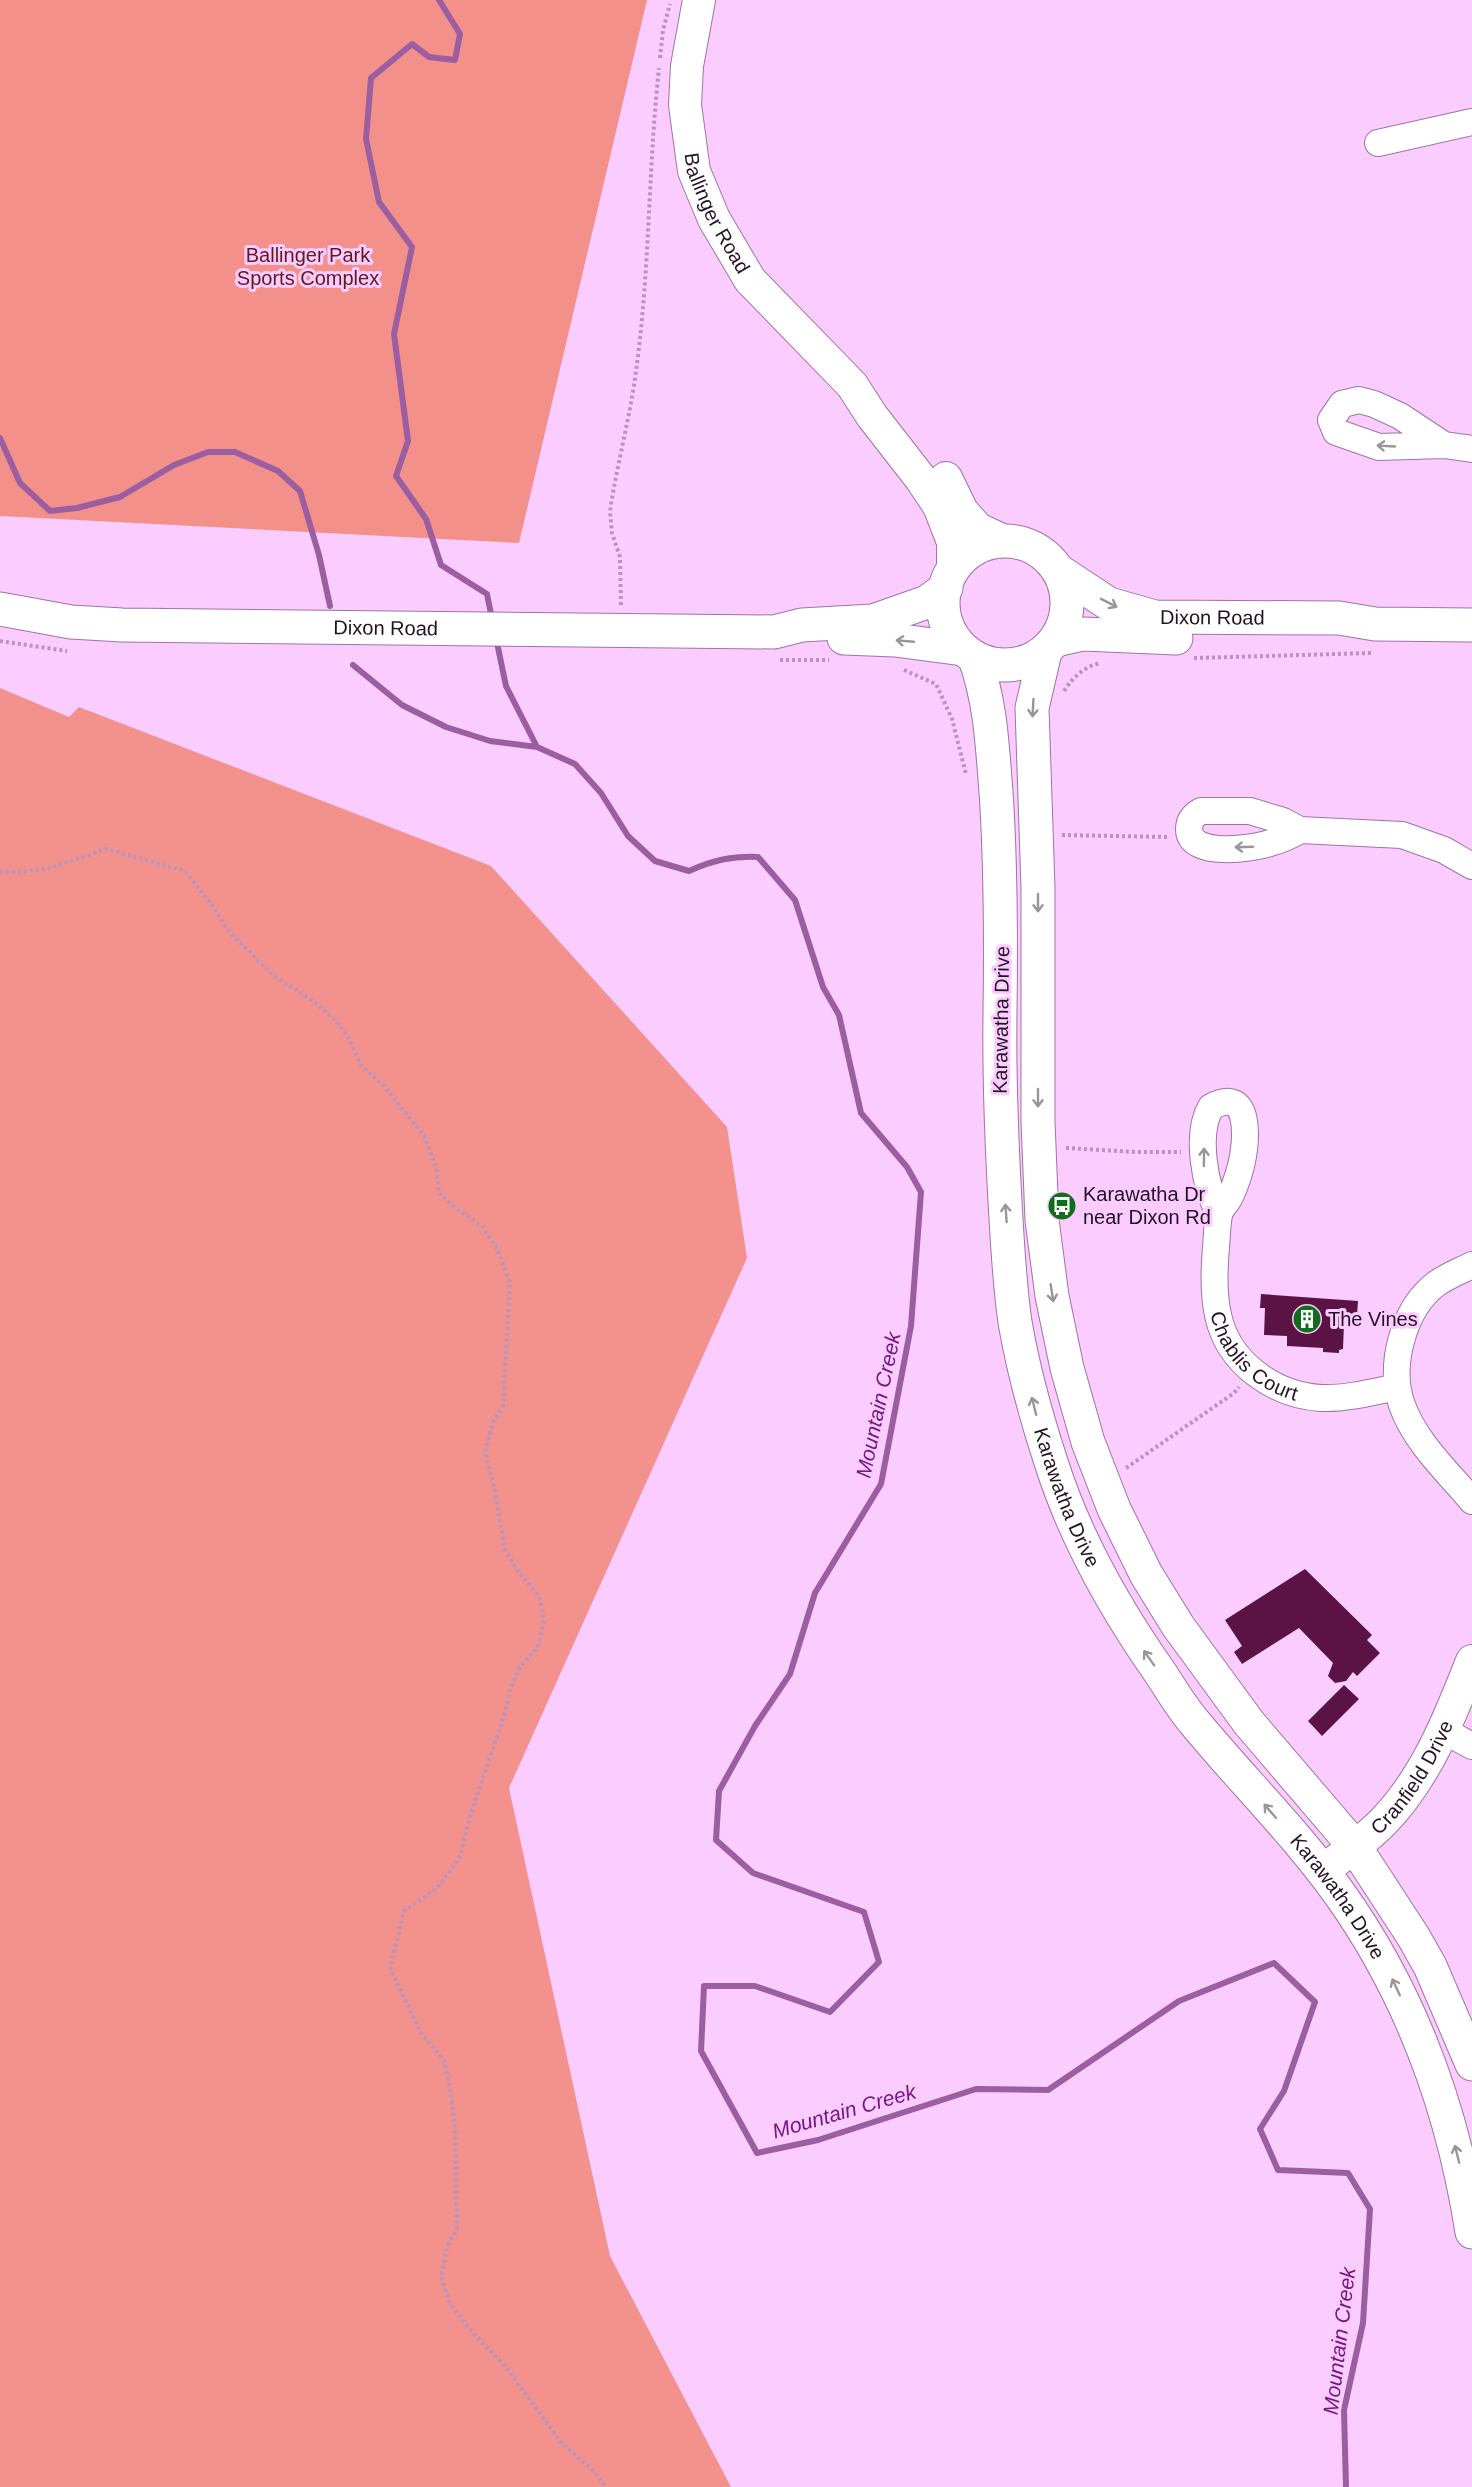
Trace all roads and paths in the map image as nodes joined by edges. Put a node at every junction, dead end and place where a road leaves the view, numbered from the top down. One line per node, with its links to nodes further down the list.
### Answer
1 (671, 0): 12 (path)
2 (699, 0): 5 (street, Ballinger Road)
3 (1472, 122): 4 (street)
4 (1378, 143)
5 (852, 385): 8 (street, Ballinger Road); 10 (street, Ballinger Road)
6 (1444, 445): 7 (street)
7 (1472, 449)
8 (1004, 541): 9 (main road); 10 (main road)
9 (1059, 571): 14 (main road, Dixon Road, one-way to 14); 16 (main road)
10 (949, 579): 15 (main road, Dixon Road); 17 (main road)
11 (0, 609): 15 (main road, Dixon Road)
12 (621, 610)
13 (1472, 625): 14 (main road, Dixon Road)
14 (1376, 638): 16 (main road, Dixon Road); 18 (path)
15 (774, 646): 17 (main road, Dixon Road, one-way to 15); 19 (path)
16 (1051, 646): 17 (main road); 40 (main road, Karawatha Drive, one-way to 40)
17 (969, 653): 41 (main road, Karawatha Drive, one-way to 17)
18 (1184, 659)
19 (834, 660)
20 (1102, 662): 22 (path)
21 (897, 667): 23 (path)
22 (1062, 697)
23 (966, 777)
24 (1188, 829): 25 (street, one-way to 24); 25 (street); 26 (path)
25 (1300, 831): 27 (street)
26 (1061, 835)
27 (1472, 866)
28 (0, 872): 44 (path)
29 (1062, 1148): 30 (path)
30 (1180, 1152)
31 (1219, 1213): 33 (street, Chablis Court)
32 (1472, 1265): 34 (street)
33 (1252, 1371): 34 (street, Chablis Court); 35 (path)
34 (1397, 1387): 36 (street)
35 (1120, 1461)
36 (1472, 1501)
37 (1472, 1661): 38 (street, Cranfield Drive)
38 (1443, 1730): 39 (street); 40 (street, Cranfield Drive)
39 (1472, 1746)
40 (1354, 1847): 41 (street, Cranfield Drive); 42 (main road, Karawatha Drive)
41 (1322, 1871): 43 (main road, Karawatha Drive, one-way to 41)
42 (1472, 2064)
43 (1472, 2232)
44 (606, 2487)

